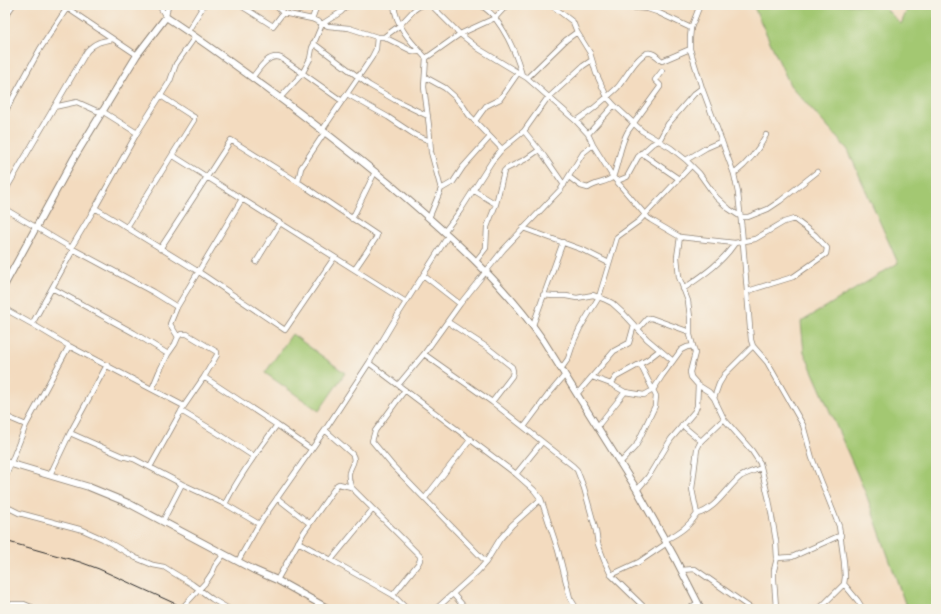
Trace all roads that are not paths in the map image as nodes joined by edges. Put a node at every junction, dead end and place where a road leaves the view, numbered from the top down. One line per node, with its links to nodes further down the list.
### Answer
1 (13, 5): 19 (street)
2 (159, 5): 20 (street)
3 (168, 5): 20 (street)
4 (204, 5): 26 (street)
5 (275, 5): 18 (street)
6 (317, 5): 22 (street)
7 (348, 5): 23 (street)
8 (394, 5): 24 (street)
9 (421, 5): 24 (street)
10 (431, 5): 28 (street)
11 (481, 5): 21 (street)
12 (507, 5): 21 (street)
13 (551, 5): 27 (street)
14 (610, 5): 25 (street)
15 (700, 5): 25 (street)
16 (65, 6): 32 (street); 55 (street)
17 (243, 7): 18 (street)
18 (283, 13): 22 (street)
19 (5, 17)
20 (166, 17): 26 (street); 36 (street)
21 (495, 18): 28 (street); 41 (street)
22 (312, 19): 23 (street)
23 (322, 24): 30 (street); 33 (street)
24 (399, 26): 31 (street); 35 (street)
25 (691, 28): 34 (street)
26 (188, 31): 29 (street)
27 (577, 32): 38 (street); 41 (street)
28 (460, 34): 37 (street); 41 (street)
29 (195, 37): 43 (street); 47 (street)
30 (377, 37): 31 (street); 42 (street)
31 (384, 37): 35 (street)
32 (113, 39): 36 (street); 53 (street)
33 (313, 43): 40 (street); 42 (street)
34 (690, 48): 45 (street); 49 (street)
35 (421, 52): 37 (street)
36 (137, 55): 54 (street)
37 (426, 58): 44 (street)
38 (592, 60): 48 (street); 49 (street)
39 (662, 71): 59 (street)
40 (302, 74): 43 (street); 50 (street); 51 (street)
41 (522, 76): 48 (street); 57 (street)
42 (357, 77): 46 (street); 56 (street)
43 (252, 78): 50 (street)
44 (425, 78): 56 (street); 57 (street)
45 (702, 88): 67 (street); 68 (street)
46 (347, 94): 51 (street); 66 (street)
47 (161, 96): 62 (street); 73 (street)
48 (549, 97): 58 (street); 61 (street)
49 (607, 97): 52 (street); 58 (street)
50 (280, 98): 60 (street)
51 (342, 101): 60 (street)
52 (614, 106): 59 (street); 63 (street)
53 (54, 107): 54 (street); 88 (street)
54 (102, 111): 62 (street); 98 (street)
55 (5, 112)
56 (428, 116): 66 (street)
57 (475, 121): 65 (street)
58 (576, 121): 63 (street)
59 (633, 124): 67 (street); 80 (street)
60 (324, 130): 76 (street); 84 (street)
61 (524, 131): 70 (street); 71 (street)
62 (137, 133): 91 (street)
63 (588, 134): 69 (street)
64 (766, 135): 78 (street)
65 (490, 137): 70 (street); 86 (street)
66 (430, 141): 86 (street)
67 (659, 141): 72 (street); 74 (street)
68 (722, 141): 74 (street); 78 (street)
69 (593, 145): 80 (street); 81 (street)
70 (502, 149): 87 (street)
71 (539, 150): 85 (street); 90 (street)
72 (642, 153): 82 (street); 83 (street)
73 (172, 154): 79 (street); 99 (street)
74 (686, 160): 75 (street)
75 (692, 166): 82 (street); 94 (street)
76 (375, 172): 95 (street); 96 (street)
77 (817, 172): 94 (street)
78 (734, 174): 94 (street)
79 (207, 176): 84 (street); 89 (street); 107 (street)
80 (613, 177): 81 (street); 83 (street)
81 (569, 178): 85 (street)
82 (679, 179): 93 (street)
83 (617, 181): 93 (street)
84 (298, 182): 96 (street)
85 (564, 185): 100 (street)
86 (441, 189): 95 (street)
87 (473, 190): 90 (street); 101 (street)
88 (5, 191)
89 (242, 199): 97 (street); 114 (street)
90 (496, 204): 109 (street)
91 (95, 208): 99 (street); 106 (street)
92 (5, 209): 98 (street)
93 (645, 214): 102 (street); 111 (street)
94 (741, 217): 105 (street)
95 (429, 218): 101 (street)
96 (352, 219): 112 (street)
97 (280, 223): 108 (street); 110 (street)
98 (36, 227): 106 (street); 116 (street)
99 (127, 228): 107 (street)
100 (523, 228): 103 (street); 113 (street)
101 (446, 234): 109 (street); 115 (street)
102 (680, 237): 104 (street); 118 (street)
103 (562, 242): 111 (street); 120 (street)
104 (735, 243): 105 (street); 118 (street)
105 (743, 243): 119 (street); 119 (street)
106 (72, 249): 117 (street); 124 (street)
107 (160, 249): 114 (street)
108 (334, 258): 112 (street); 114 (street)
109 (476, 261): 113 (street)
110 (256, 262)
111 (610, 262): 121 (street)
112 (355, 269): 122 (street)
113 (487, 271): 123 (street); 128 (street)
114 (199, 272): 124 (street)
115 (423, 274): 122 (street); 123 (street)
116 (5, 284)
117 (52, 288): 127 (street); 136 (street)
118 (683, 289): 130 (street)
119 (748, 291): 134 (street)
120 (543, 295): 121 (street); 128 (street)
121 (598, 297): 129 (street); 142 (street)
122 (406, 302): 139 (street)
123 (460, 304): 126 (street)
124 (177, 306): 131 (street)
125 (5, 309): 127 (street)
126 (448, 322): 137 (street); 155 (street)
127 (32, 324): 132 (street)
128 (533, 325): 142 (street)
129 (636, 327): 130 (street); 135 (street); 145 (street)
130 (690, 332): 133 (street)
131 (178, 337): 136 (street); 144 (street)
132 (69, 346): 141 (street); 160 (street)
133 (693, 346): 138 (street); 148 (street)
134 (753, 346): 154 (street); 192 (street)
135 (660, 350): 138 (street); 140 (street)
136 (168, 354): 149 (street)
137 (424, 354): 147 (street); 155 (street)
138 (673, 361): 151 (street)
139 (369, 364): 147 (street); 165 (street)
140 (640, 364): 146 (street); 151 (street)
141 (107, 365): 149 (street); 166 (street)
142 (561, 369): 143 (street)
143 (565, 375): 153 (street); 163 (street)
144 (204, 377): 156 (street); 161 (street)
145 (592, 377): 146 (street); 153 (street)
146 (611, 384): 152 (street)
147 (398, 385): 150 (street)
148 (698, 385): 154 (street); 162 (street)
149 (152, 389): 156 (street)
150 (405, 390): 167 (street); 183 (street)
151 (653, 390): 152 (street); 173 (street)
152 (625, 392): 164 (street)
153 (577, 394): 164 (street)
154 (714, 398): 159 (street)
155 (492, 402): 163 (street)
156 (184, 406): 157 (street)
157 (182, 412): 171 (street); 174 (street)
158 (5, 416): 160 (street)
159 (724, 419): 168 (street); 175 (street)
160 (26, 425): 172 (street)
161 (277, 425): 170 (street); 171 (street)
162 (682, 425): 168 (street); 181 (street)
163 (524, 427): 169 (street)
164 (597, 427): 173 (street)
165 (325, 430): 170 (street); 180 (street)
166 (70, 432): 174 (street); 177 (street)
167 (471, 439): 176 (street); 183 (street)
168 (701, 441): 188 (street)
169 (542, 442): 176 (street); 201 (street)
170 (311, 449): 182 (street)
171 (253, 456): 185 (street)
172 (8, 463): 177 (street); 178 (street)
173 (620, 463): 181 (street)
174 (150, 467): 179 (street)
175 (761, 468): 188 (street); 196 (street)
176 (516, 474): 184 (street)
177 (50, 475): 189 (street)
178 (5, 478)
179 (182, 484): 185 (street); 189 (street)
180 (351, 487): 187 (street); 190 (street)
181 (637, 490): 193 (street)
182 (277, 498): 190 (street); 191 (street)
183 (425, 498): 199 (street)
184 (541, 499): 199 (street); 217 (street)
185 (224, 504): 191 (street)
186 (5, 506): 204 (street)
187 (373, 509): 197 (street); 206 (street)
188 (697, 514): 193 (street)
189 (163, 521): 195 (street)
190 (309, 523): 194 (street)
191 (259, 524): 198 (street)
192 (841, 535): 196 (street); 203 (street)
193 (666, 541): 200 (street); 201 (street)
194 (298, 542): 197 (street); 202 (street)
195 (224, 554): 198 (street); 204 (street)
196 (777, 558): 209 (street)
197 (331, 560): 206 (street)
198 (238, 561): 202 (street)
199 (486, 562): 205 (street)
200 (681, 570): 208 (street); 220 (street)
201 (611, 575): 218 (street)
202 (277, 580): 213 (street)
203 (844, 584): 221 (street); 222 (street)
204 (199, 590): 211 (street); 212 (street)
205 (453, 594): 215 (street); 216 (street)
206 (393, 595): 214 (street)
207 (5, 604): 210 (street)
208 (700, 606): 219 (street)
209 (776, 608)
210 (36, 609)
211 (181, 609)
212 (229, 609)
213 (329, 609)
214 (408, 609)
215 (436, 609)
216 (466, 609)
217 (577, 609)
218 (646, 609)
219 (688, 609)
220 (752, 609)
221 (819, 609)
222 (863, 609)

